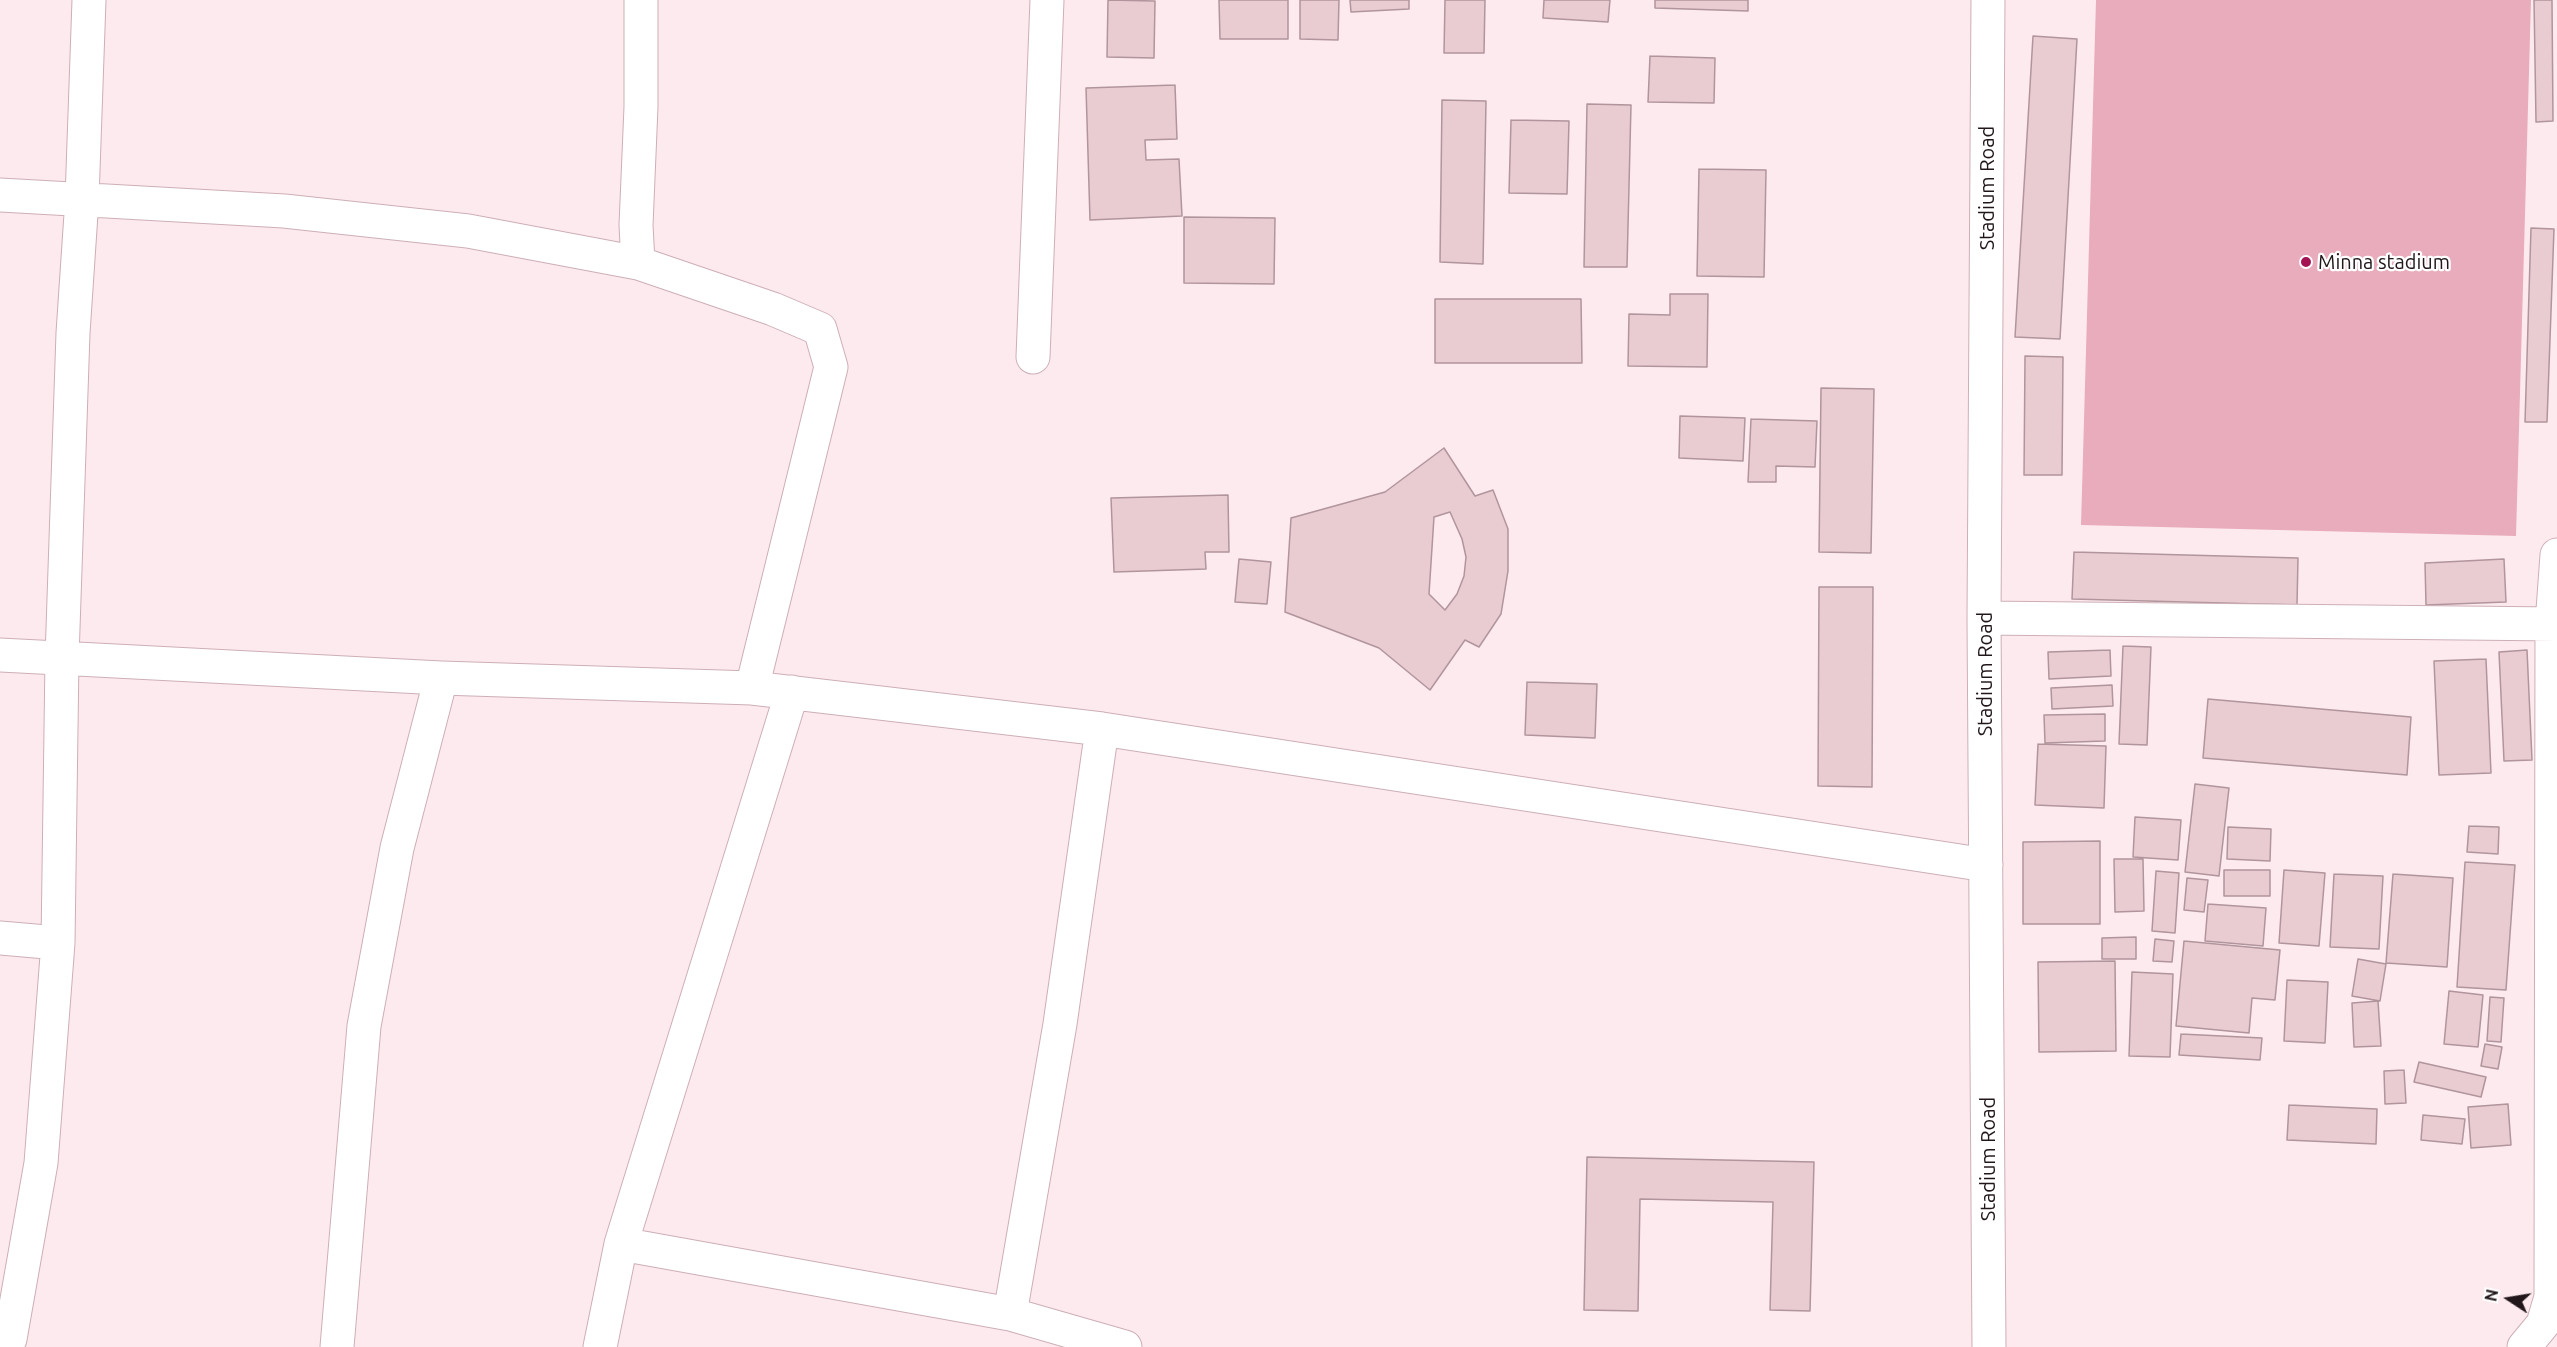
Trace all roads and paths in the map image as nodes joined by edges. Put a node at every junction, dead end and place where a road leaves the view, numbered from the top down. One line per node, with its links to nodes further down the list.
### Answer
1 (89, 0): 6 (street)
2 (641, 0): 7 (street)
3 (1047, 0): 8 (street)
4 (1988, 0): 10 (street, Stadium Road)
5 (0, 195): 6 (street)
6 (82, 199): 7 (street); 13 (street)
7 (638, 263): 15 (street)
8 (1033, 357)
9 (2557, 555): 11 (street)
10 (1984, 618): 11 (street); 18 (street, Stadium Road)
11 (2554, 624): 28 (street)
12 (0, 655): 13 (street)
13 (62, 658): 14 (street); 20 (street)
14 (441, 678): 15 (street); 24 (street)
15 (752, 688): 16 (street)
16 (792, 692): 17 (street); 21 (street)
17 (1102, 729): 18 (street); 22 (street)
18 (1986, 865): 27 (street, Stadium Road)
19 (0, 938): 20 (street)
20 (58, 943): 23 (street)
21 (621, 1244): 22 (street); 25 (street)
22 (1010, 1314): 26 (street)
23 (10, 1339)
24 (337, 1347)
25 (600, 1347)
26 (1125, 1347)
27 (1989, 1347)
28 (2524, 1347)

